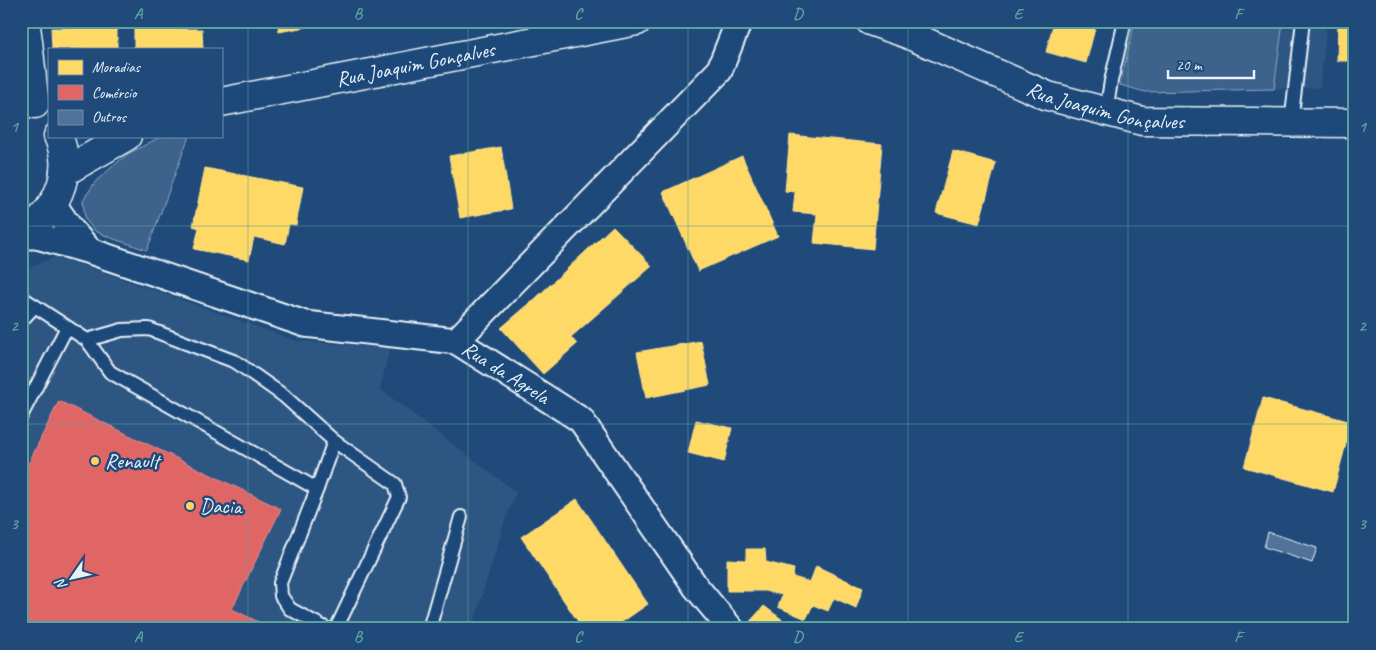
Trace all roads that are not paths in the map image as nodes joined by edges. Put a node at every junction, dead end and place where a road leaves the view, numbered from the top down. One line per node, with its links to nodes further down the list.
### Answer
1 (25, 21): 10 (main road)
2 (637, 21): 8 (main road, Rua Joaquim Gonçalves)
3 (740, 21): 24 (street)
4 (870, 21): 7 (main road, Rua Joaquim Gonçalves)
5 (1125, 21): 9 (lane)
6 (1303, 21): 11 (lane)
7 (905, 27): 9 (main road, Rua Joaquim Gonçalves)
8 (222, 102)
9 (1106, 112): 11 (main road, Rua Joaquim Gonçalves)
10 (43, 113)
11 (1291, 123): 12 (main road, Rua Joaquim Gonçalves)
12 (1355, 123)
13 (55, 138): 15 (main road)
14 (124, 138): 15 (main road)
15 (64, 172): 16 (main road)
16 (53, 204): 17 (main road); 18 (street)
17 (21, 236): 18 (street, Rua da Agrela)
18 (90, 251): 24 (street, Rua da Agrela)
19 (21, 297): 20 (lane)
20 (35, 306): 21 (lane); 22 (lane)
21 (21, 321)
22 (67, 327): 23 (lane); 25 (lane)
23 (87, 340): 26 (lane); 27 (lane)
24 (456, 341): 32 (street, Rua da Agrela)
25 (21, 416)
26 (334, 441): 27 (lane); 30 (lane)
27 (317, 489): 29 (lane)
28 (461, 517): 31 (lane)
29 (327, 629)
30 (336, 629)
31 (429, 629)
32 (731, 629)

